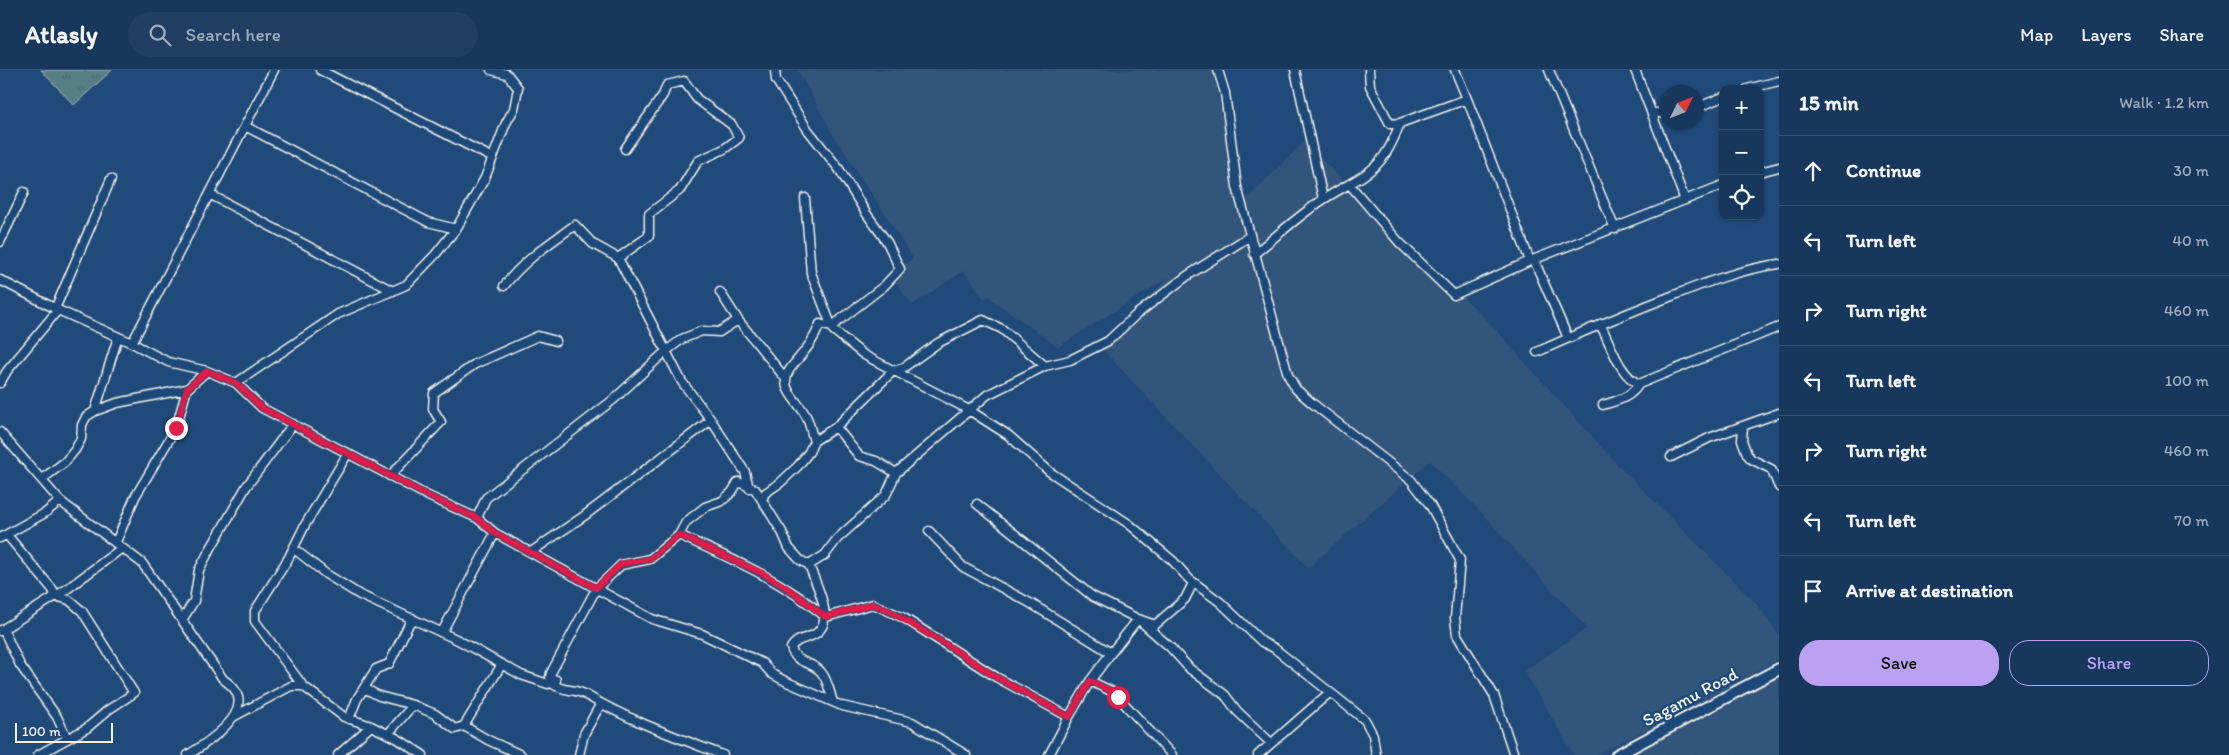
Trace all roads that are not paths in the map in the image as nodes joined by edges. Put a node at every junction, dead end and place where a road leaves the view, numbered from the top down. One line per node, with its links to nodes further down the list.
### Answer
1 (274, 70): 19 (street)
2 (320, 70): 21 (street)
3 (491, 70): 21 (street)
4 (776, 70): 47 (street)
5 (1218, 70): 34 (street)
6 (1294, 70): 30 (street)
7 (1369, 70): 18 (street)
8 (1455, 70): 13 (street)
9 (1549, 70): 33 (street)
10 (1635, 70): 16 (street)
11 (1779, 81): 12 (street)
12 (1762, 85)
13 (1467, 99): 18 (street); 38 (street)
14 (1719, 99): 15 (street)
15 (1704, 105)
16 (1652, 113): 17 (street); 31 (street)
17 (1659, 113)
18 (1400, 123): 25 (street)
19 (245, 126): 28 (street); 32 (street)
20 (625, 149): 37 (street)
21 (493, 158): 32 (street)
22 (1779, 167): 23 (street)
23 (1764, 171)
24 (111, 179): 44 (street)
25 (1350, 185): 30 (street); 38 (street)
26 (1719, 187): 31 (street)
27 (24, 192): 35 (street)
28 (211, 195): 42 (street); 52 (street)
29 (805, 198): 47 (street)
30 (1323, 199): 36 (street)
31 (1685, 200): 33 (street)
32 (456, 229): 42 (street)
33 (1615, 229): 38 (street)
34 (1250, 236): 36 (street); 55 (street)
35 (0, 242)
36 (1254, 254): 136 (street)
37 (618, 258): 41 (street); 53 (street)
38 (1532, 260): 50 (street)
39 (1779, 264): 46 (street)
40 (0, 280): 44 (street)
41 (504, 286)
42 (393, 290): 60 (street)
43 (720, 292): 45 (street)
44 (56, 310): 49 (street); 59 (street)
45 (738, 320): 53 (street); 58 (street)
46 (1600, 324): 50 (street); 61 (street)
47 (831, 327): 57 (street); 58 (street)
48 (1779, 327): 61 (street)
49 (118, 337): 52 (street); 65 (street)
50 (1568, 338): 54 (street)
51 (556, 341): 76 (street)
52 (132, 343): 56 (street)
53 (665, 352): 67 (street); 83 (street)
54 (1537, 352)
55 (1045, 366): 57 (street); 64 (street)
56 (207, 371): 60 (street); 62 (street)
57 (893, 371): 64 (street); 70 (street)
58 (786, 380): 72 (street)
59 (0, 383)
60 (236, 383): 68 (street)
61 (1639, 384): 63 (street)
62 (187, 389): 65 (street); 88 (street)
63 (1603, 405)
64 (969, 410): 75 (street); 93 (street)
65 (95, 411): 77 (street)
66 (1779, 413): 69 (street)
67 (711, 420): 79 (street); 91 (street)
68 (293, 424): 73 (street); 101 (street)
69 (1743, 426): 74 (street); 78 (street)
70 (836, 427): 72 (street); 75 (street)
71 (0, 432): 77 (street)
72 (814, 441): 80 (street)
73 (348, 453): 76 (street); 90 (street)
74 (1671, 457)
75 (896, 473): 92 (street)
76 (390, 476): 83 (street)
77 (42, 479): 81 (street)
78 (1779, 487)
79 (749, 488): 80 (street); 86 (street)
80 (762, 500): 92 (street)
81 (60, 501): 87 (street); 88 (street)
82 (977, 504): 100 (street)
83 (477, 518): 85 (street)
84 (929, 531): 104 (street)
85 (495, 533): 91 (street); 103 (street)
86 (679, 535): 94 (street); 98 (street)
87 (3, 536): 96 (street)
88 (116, 542): 89 (street)
89 (122, 548): 95 (street); 101 (street)
90 (293, 548): 99 (street); 109 (street)
91 (531, 552): 94 (street)
92 (809, 565): 98 (street)
93 (1193, 583): 100 (street); 111 (street)
94 (596, 588): 107 (street); 112 (street)
95 (67, 589): 96 (street); 97 (street)
96 (54, 596): 97 (street); 102 (street)
97 (69, 600): 121 (street)
98 (826, 617): 112 (street); 116 (street)
99 (412, 618): 103 (street); 110 (street)
100 (1138, 619): 104 (street); 122 (street)
101 (182, 620): 115 (street)
102 (2, 630): 121 (street)
103 (442, 632): 105 (street)
104 (1111, 653): 108 (street)
105 (502, 664): 107 (street); 119 (street)
106 (1779, 669): 137 (highway, Sagamu Road)
107 (556, 680): 114 (street)
108 (1090, 681): 116 (street); 133 (street)
109 (303, 686): 115 (street); 117 (street)
110 (364, 688): 113 (street); 117 (street)
111 (1329, 693): 122 (street); 135 (street)
112 (833, 702): 131 (street)
113 (413, 705): 119 (street); 120 (street)
114 (600, 705): 129 (street); 130 (street)
115 (235, 716): 125 (street)
116 (1069, 717): 132 (street)
117 (349, 719): 118 (street)
118 (371, 726): 120 (street); 126 (street)
119 (464, 726): 123 (street)
120 (388, 734): 127 (street)
121 (67, 738): 124 (street)
122 (1271, 743): 134 (street)
123 (504, 752): 128 (street)
124 (38, 755)
125 (188, 755)
126 (338, 755)
127 (423, 755)
128 (521, 755)
129 (579, 755)
130 (723, 755)
131 (966, 755)
132 (1049, 755)
133 (1172, 755)
134 (1258, 755)
135 (1376, 755)
136 (1514, 755)
137 (1617, 755)

